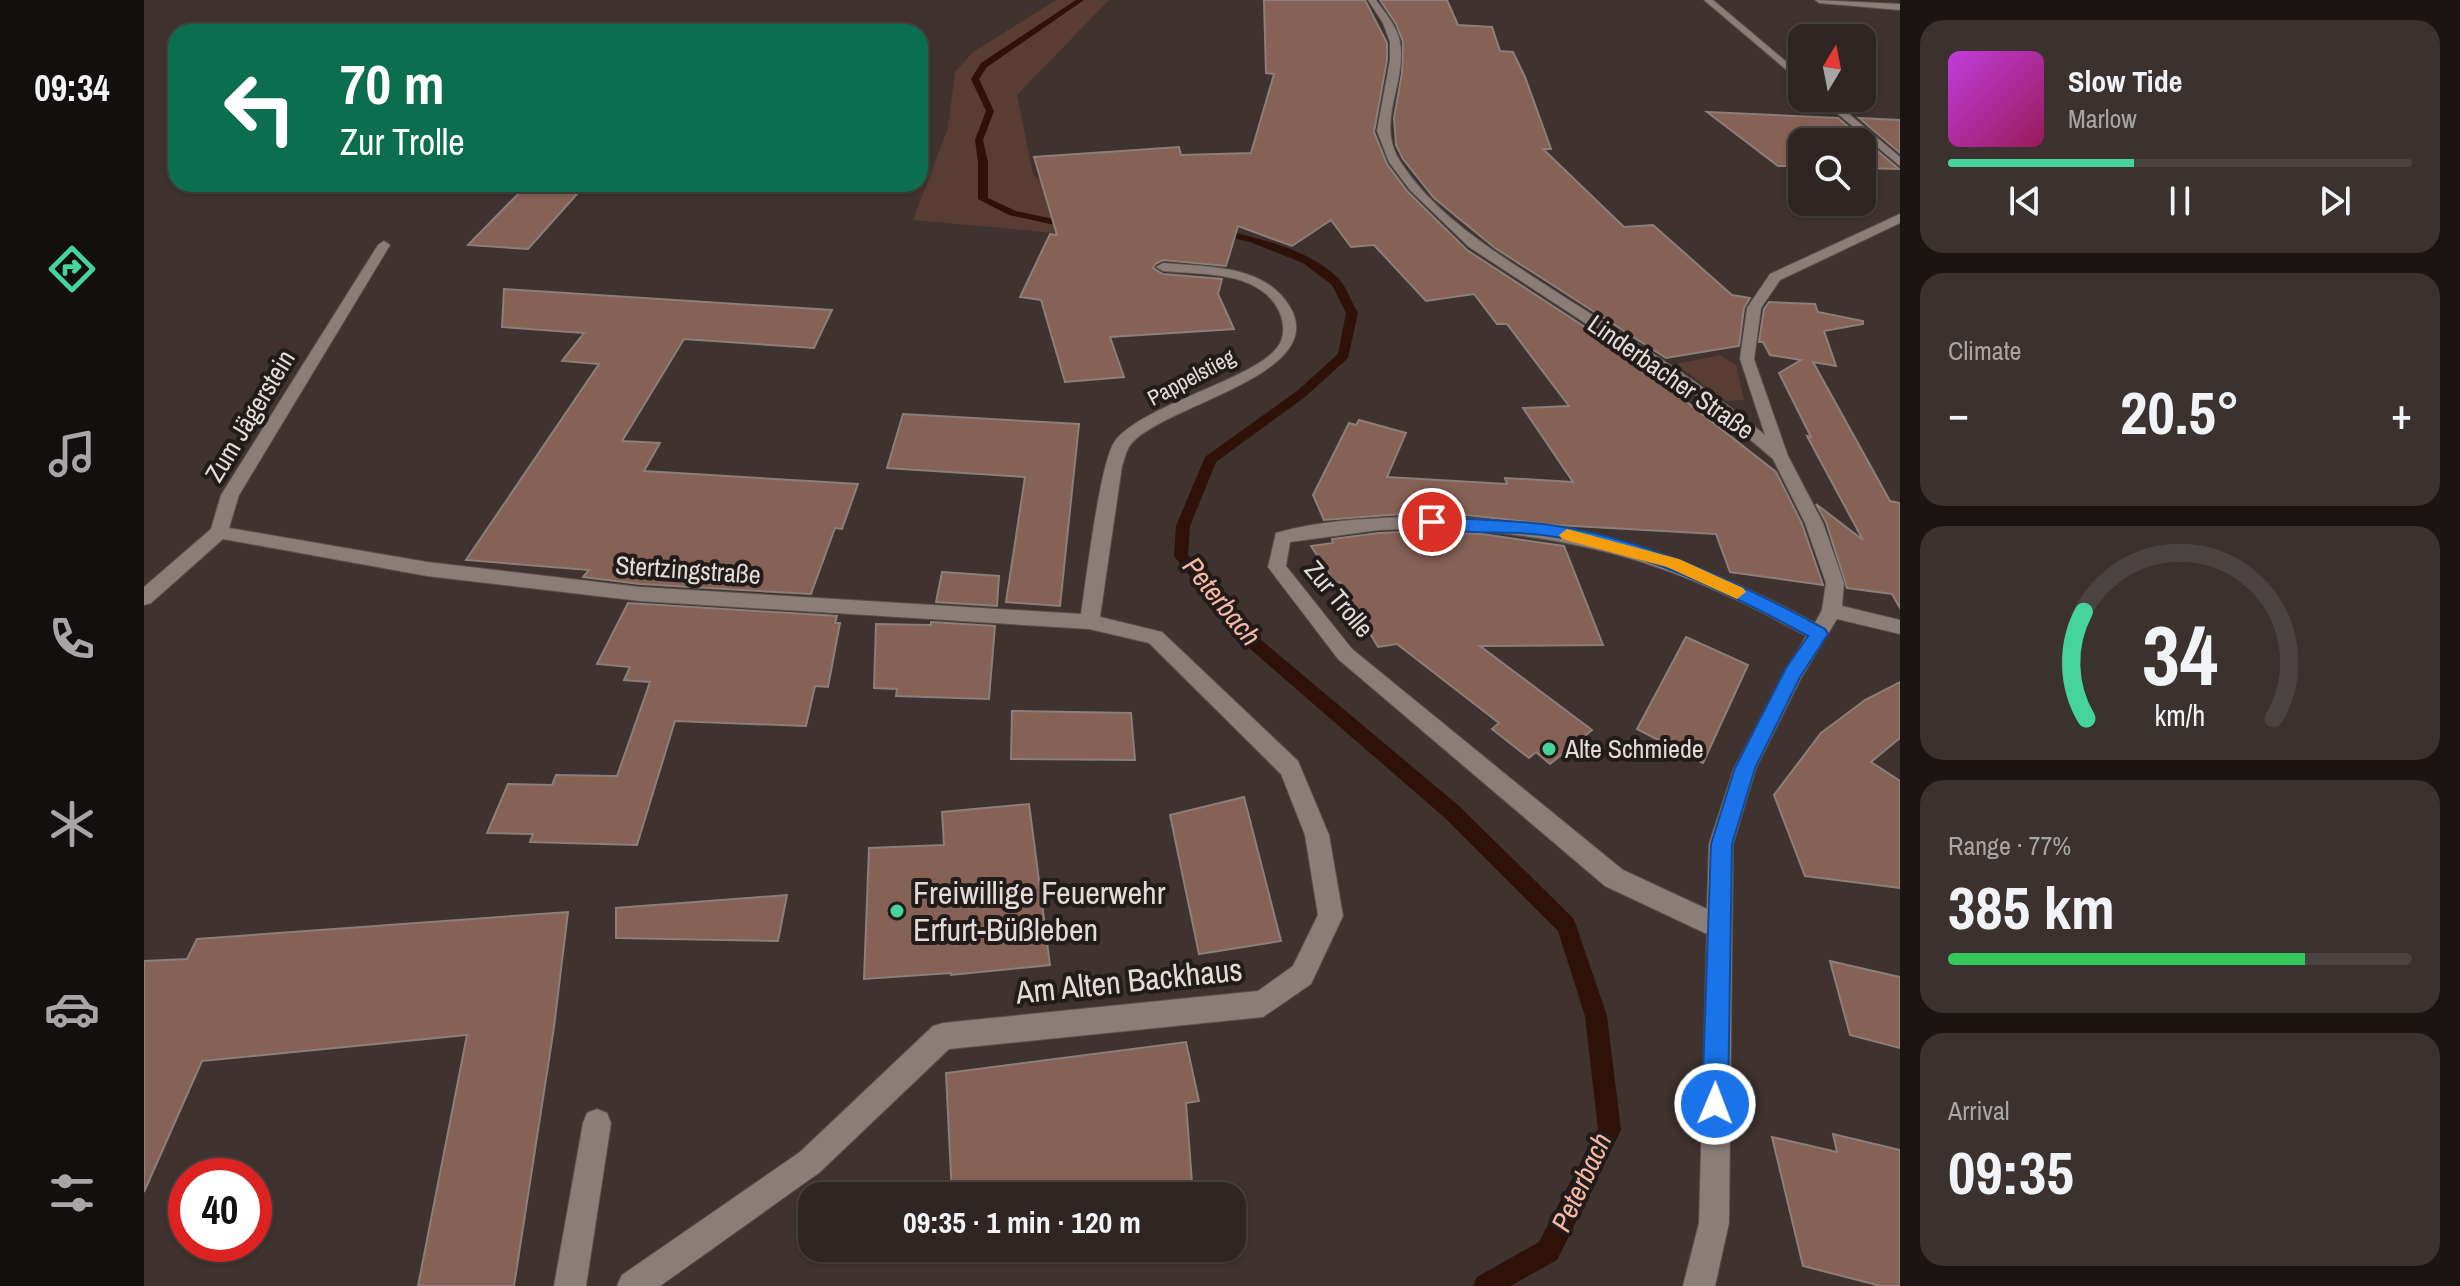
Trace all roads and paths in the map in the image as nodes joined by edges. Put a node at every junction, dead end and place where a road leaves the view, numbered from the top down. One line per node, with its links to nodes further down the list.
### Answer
1 (1372, 0): 11 (street, Linderbacher Straße)
2 (1708, 0): 5 (street)
3 (1819, 0): 4 (street)
4 (1900, 7)
5 (1788, 68)
6 (1840, 112): 7 (street)
7 (1900, 163)
8 (1900, 218): 11 (street)
9 (384, 245): 12 (street, Zum Jägerstein)
10 (1163, 267): 15 (street, Pappelstieg)
11 (1780, 456): 14 (street, Linderbacher Straße)
12 (219, 532): 13 (street); 15 (street, Stertzingstraße)
13 (144, 598)
14 (1832, 611): 16 (street); 17 (street)
15 (1089, 622): 18 (street, Stertzingstraße)
16 (1900, 627)
17 (1819, 634): 19 (street); 19 (street, Zur Trolle)
18 (1155, 637): 22 (street, Am Alten Backhaus)
19 (1717, 926): 23 (street)
20 (597, 1123): 21 (street)
21 (570, 1286)
22 (633, 1286)
23 (1699, 1286)

